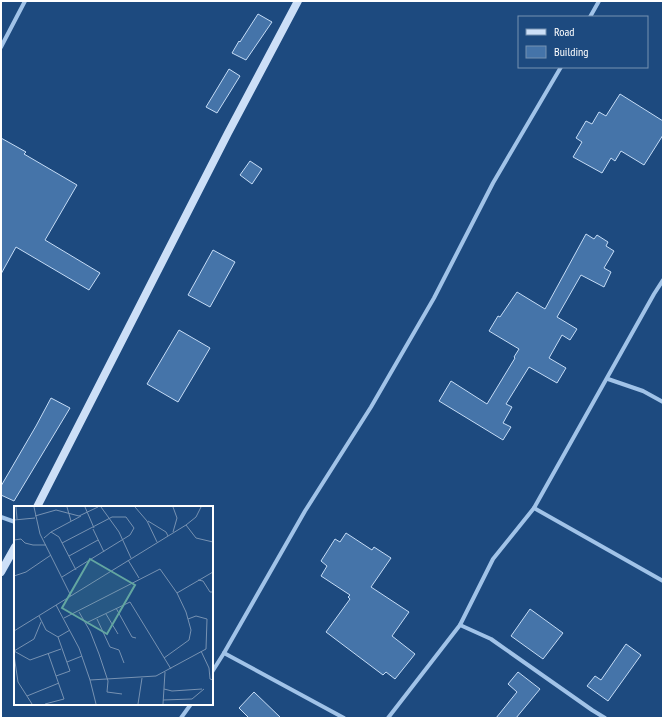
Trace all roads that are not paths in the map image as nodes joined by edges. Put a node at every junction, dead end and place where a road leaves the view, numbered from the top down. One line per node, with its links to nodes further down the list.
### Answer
1 (25, 1): 5 (street)
2 (298, 1): 10 (main road)
3 (599, 1): 4 (street)
4 (591, 16)
5 (1, 46)
6 (560, 68): 18 (street)
7 (663, 280): 8 (street)
8 (608, 379): 9 (street); 11 (street)
9 (663, 402)
10 (38, 506)
11 (534, 508): 16 (street); 17 (street)
12 (1, 517): 13 (street)
13 (14, 522)
14 (14, 549): 15 (main road)
15 (1, 572)
16 (663, 581)
17 (460, 625): 23 (street); 24 (street)
18 (224, 654): 19 (street); 22 (street)
19 (213, 670)
20 (190, 705): 21 (street)
21 (181, 718)
22 (344, 718)
23 (388, 718)
24 (605, 718)

